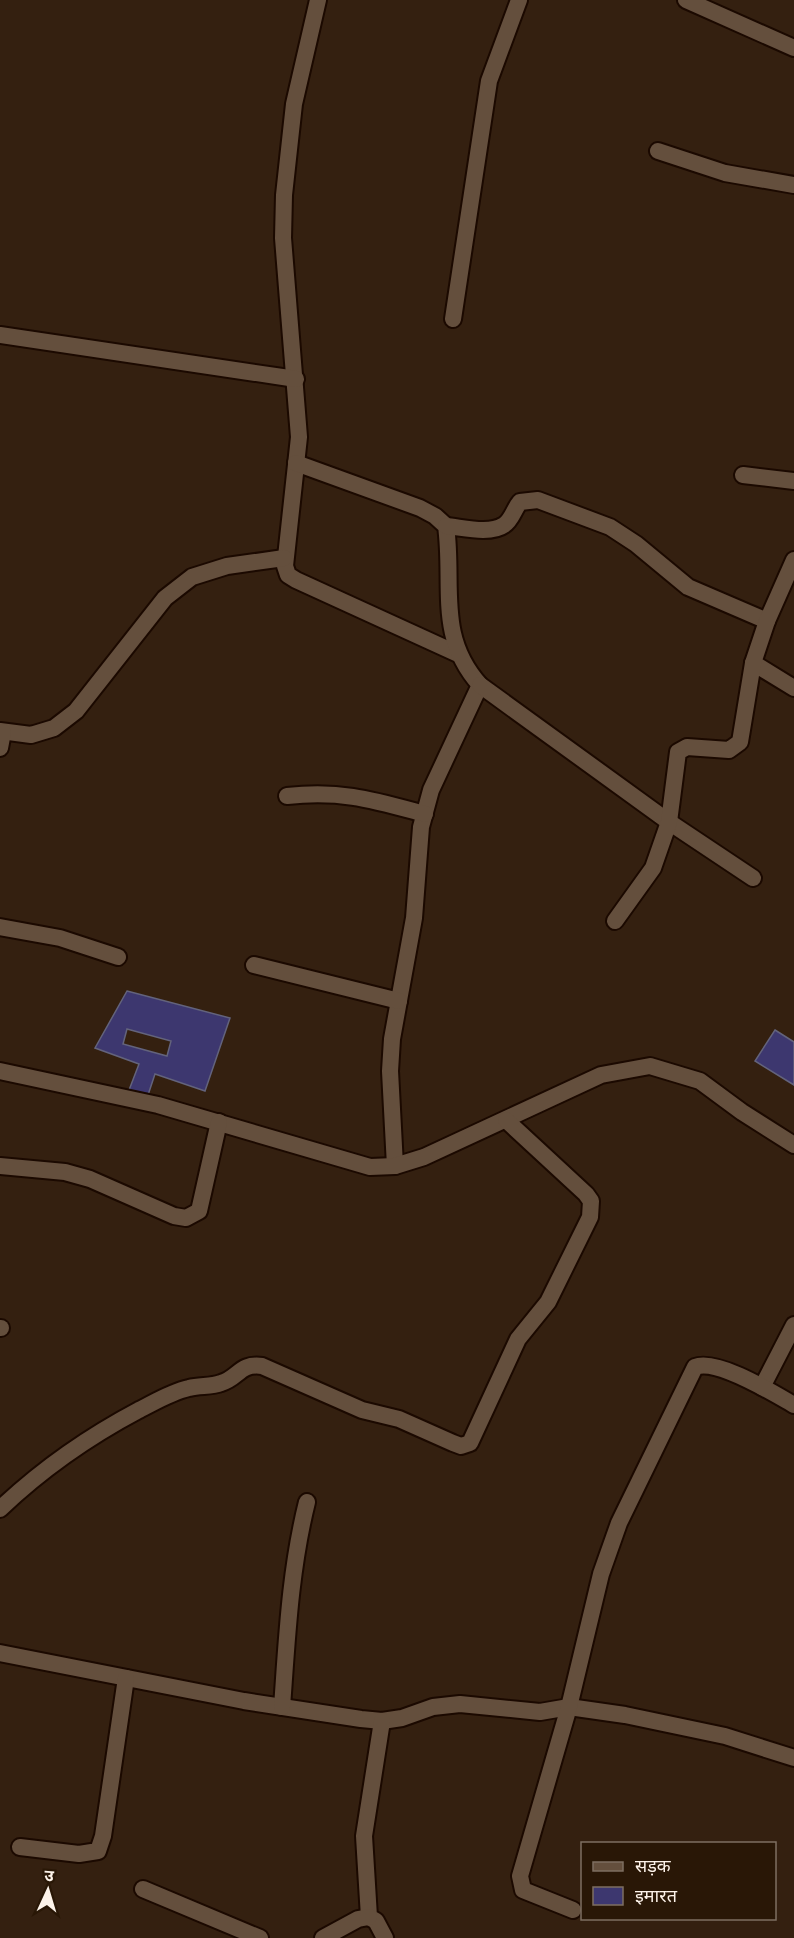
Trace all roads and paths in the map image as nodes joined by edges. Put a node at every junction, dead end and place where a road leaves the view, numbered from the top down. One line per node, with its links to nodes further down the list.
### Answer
1 (318, 0): 9 (street)
2 (519, 0): 7 (street)
3 (686, 0): 4 (street)
4 (794, 48)
5 (658, 151): 6 (street)
6 (794, 185)
7 (453, 319)
8 (0, 335): 9 (street)
9 (296, 379): 10 (street)
10 (296, 463): 13 (street); 14 (street)
11 (743, 476): 12 (street)
12 (794, 481)
13 (446, 526): 16 (street); 17 (street)
14 (284, 558): 17 (street); 21 (street)
15 (794, 560): 16 (street)
16 (767, 621): 18 (street)
17 (458, 654): 19 (street)
18 (753, 663): 20 (street); 24 (street)
19 (480, 685): 23 (street); 24 (street)
20 (794, 687)
21 (1, 737)
22 (287, 796): 23 (street)
23 (425, 814): 30 (street)
24 (669, 822): 25 (street); 26 (street)
25 (753, 878)
26 (615, 921)
27 (0, 927): 28 (street)
28 (118, 957)
29 (254, 965): 30 (street)
30 (399, 1001): 36 (street)
31 (0, 1071): 33 (street)
32 (506, 1120): 34 (street); 36 (street); 41 (street)
33 (219, 1122): 35 (street); 36 (street)
34 (794, 1145)
35 (0, 1166)
36 (395, 1166)
37 (794, 1325): 38 (street)
38 (762, 1387): 39 (street); 45 (street)
39 (794, 1405)
40 (307, 1502): 44 (street)
41 (0, 1509)
42 (0, 1653): 43 (street)
43 (126, 1678): 44 (street); 48 (street)
44 (282, 1707): 46 (street)
45 (569, 1707): 46 (street); 47 (street); 50 (street)
46 (382, 1720): 51 (street)
47 (794, 1758)
48 (20, 1847)
49 (143, 1889): 52 (street)
50 (573, 1910)
51 (369, 1917): 53 (street); 54 (street)
52 (261, 1938)
53 (323, 1938)
54 (385, 1938)

